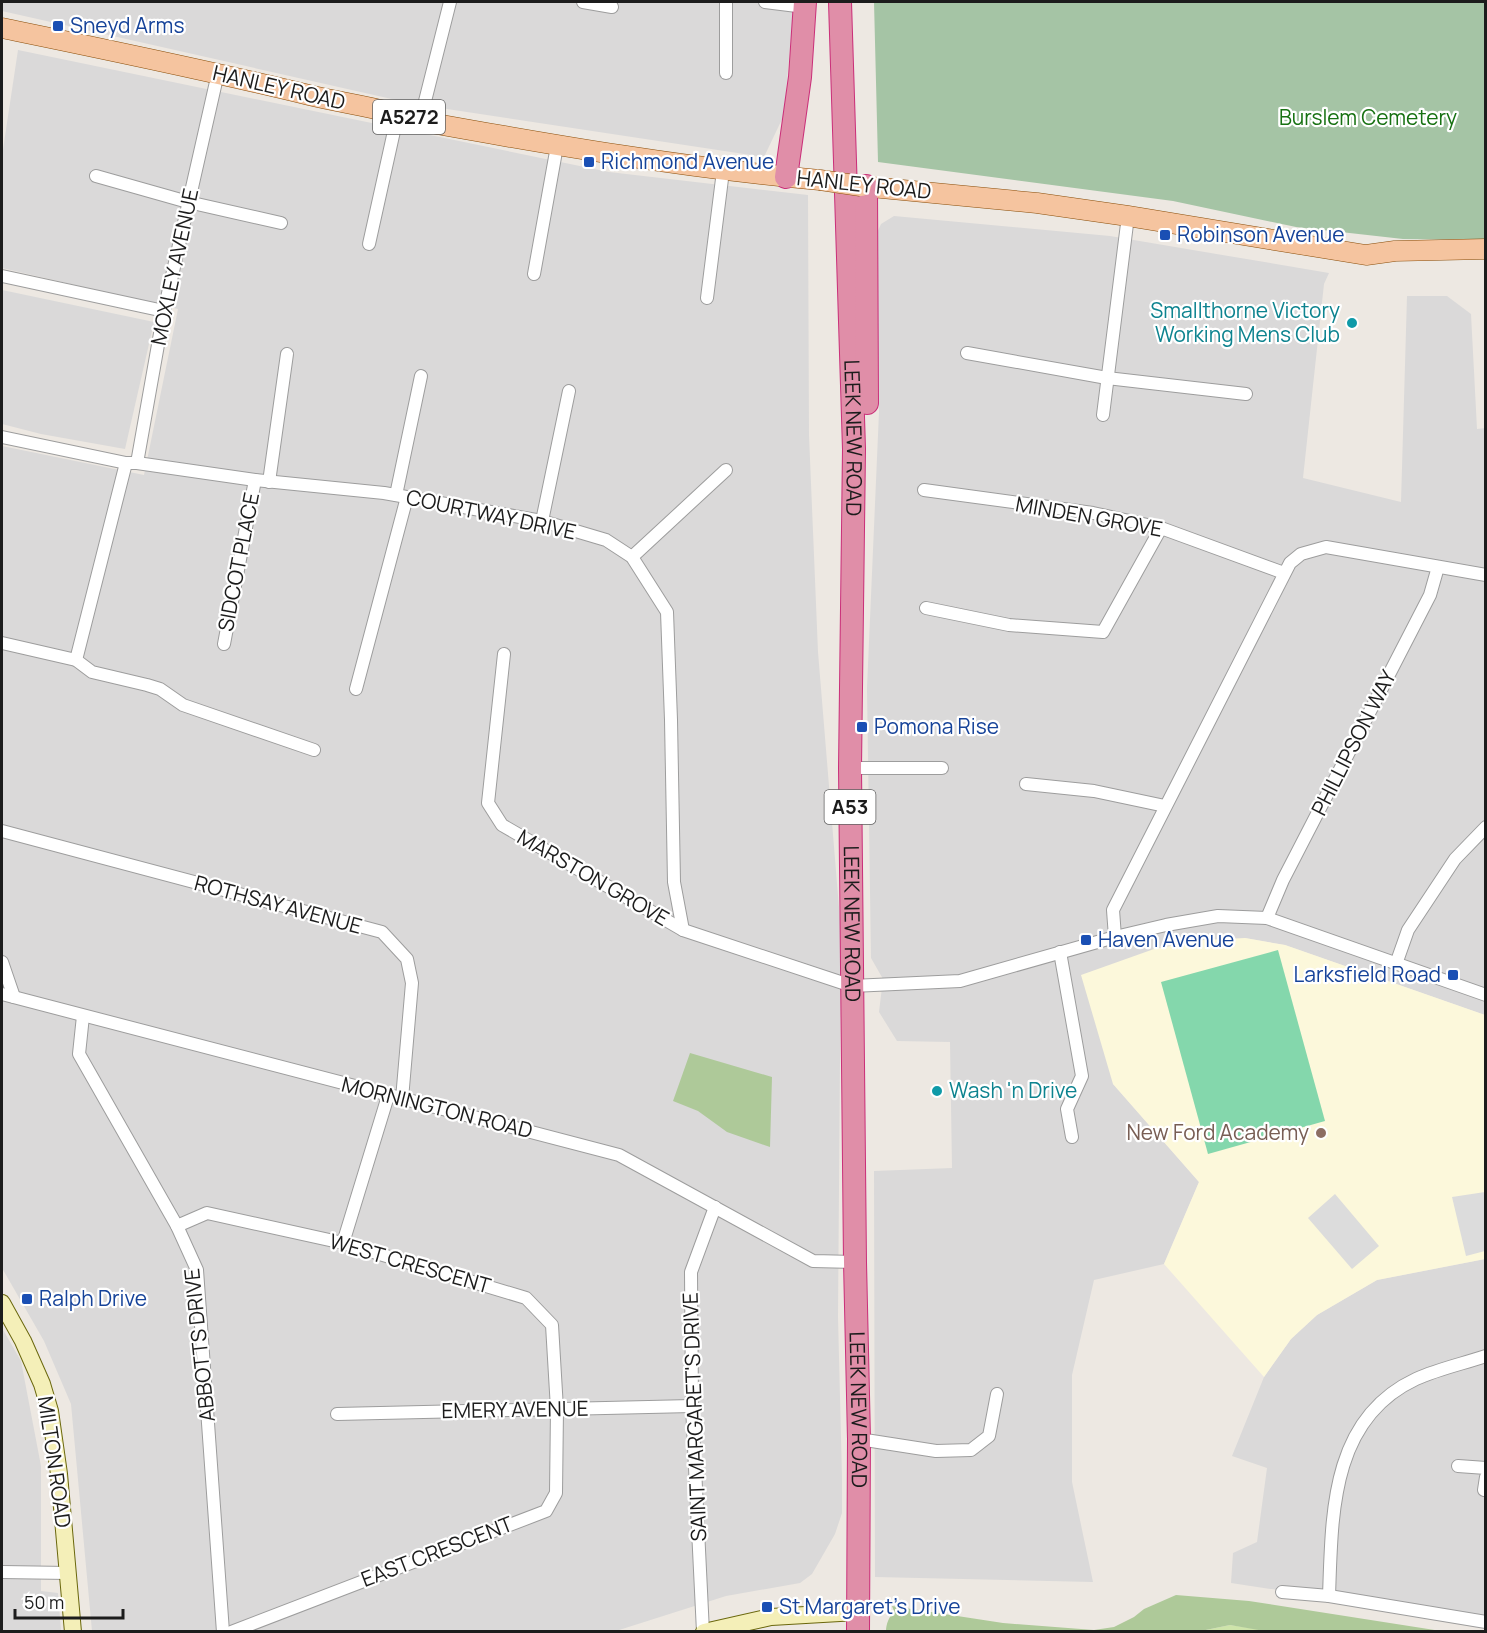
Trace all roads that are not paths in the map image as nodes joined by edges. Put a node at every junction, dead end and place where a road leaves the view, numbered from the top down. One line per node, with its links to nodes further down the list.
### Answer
1 (450, 2): 12 (street)
2 (589, 2): 7 (street)
3 (726, 2): 10 (street)
4 (765, 2): 6 (street)
5 (840, 2): 34 (highway, LEEK NEW ROAD / A53)
6 (805, 4): 16 (highway)
7 (612, 6)
8 (2, 28): 9 (main road, HANLEY ROAD / A5272)
9 (218, 73): 11 (main road, HANLEY ROAD / A5272); 18 (street, MOXLEY AVENUE)
10 (726, 73)
11 (398, 113): 12 (main road, HANLEY ROAD / A5272); 21 (street)
12 (420, 121): 13 (main road, HANLEY ROAD / A5272)
13 (557, 146): 14 (main road, HANLEY ROAD / A5272); 23 (street)
14 (723, 171): 16 (main road, HANLEY ROAD / A5272); 25 (street)
15 (96, 176): 18 (street)
16 (786, 177): 17 (main road, HANLEY ROAD / A5272, bridge)
17 (863, 186): 19 (main road, HANLEY ROAD / A5272); 34 (highway)
18 (188, 202): 20 (street); 26 (street, MOXLEY AVENUE)
19 (1128, 216): 22 (main road, HANLEY ROAD / A5272); 30 (street)
20 (281, 223)
21 (369, 244)
22 (1485, 249)
23 (534, 274)
24 (2, 276): 26 (street)
25 (708, 298)
26 (164, 311): 36 (street, MOXLEY AVENUE)
27 (967, 353): 30 (street)
28 (287, 354): 39 (street)
29 (421, 376): 41 (street)
30 (1107, 378): 32 (street); 33 (street)
31 (569, 391): 42 (street)
32 (1246, 394)
33 (1103, 415)
34 (854, 433): 55 (highway, LEEK NEW ROAD / A53)
35 (2, 437): 36 (street, COURTWAY DRIVE)
36 (132, 463): 38 (street, COURTWAY DRIVE); 52 (street, MOXLEY AVENUE)
37 (726, 470): 44 (street)
38 (255, 480): 39 (street, COURTWAY DRIVE); 50 (street, SIDCOT PLACE)
39 (269, 482): 41 (street, COURTWAY DRIVE)
40 (924, 490): 43 (street, MINDEN GROVE)
41 (401, 496): 42 (street, COURTWAY DRIVE); 53 (street)
42 (542, 521): 44 (street, COURTWAY DRIVE)
43 (1161, 528): 46 (street, MINDEN GROVE); 48 (street)
44 (632, 556): 62 (street, COURTWAY DRIVE)
45 (1438, 567): 46 (street); 47 (street); 61 (street, PHILLIPSON WAY)
46 (1284, 573): 58 (street)
47 (1485, 575)
48 (926, 608)
49 (2, 643): 52 (street)
50 (224, 644)
51 (504, 654): 62 (street, MARSTON GROVE)
52 (76, 660): 54 (street)
53 (356, 689)
54 (314, 750)
55 (850, 768): 56 (street); 67 (highway, LEEK NEW ROAD / A53)
56 (942, 768)
57 (1026, 784): 58 (street)
58 (1165, 806): 63 (street)
59 (1485, 827): 66 (street)
60 (2, 831): 72 (street, ROTHSAY AVENUE)
61 (1267, 918): 63 (street); 66 (street)
62 (683, 930): 67 (street, MARSTON GROVE)
63 (1115, 937): 64 (street)
64 (1060, 952): 67 (street); 73 (street)
65 (2, 962): 68 (street)
66 (1396, 964): 69 (street)
67 (852, 986): 77 (highway, LEEK NEW ROAD / A53)
68 (8, 995): 70 (street, MORNINGTON ROAD)
69 (1485, 995)
70 (83, 1016): 71 (street, MORNINGTON ROAD); 75 (street, ABBOTTS DRIVE)
71 (388, 1096): 72 (street, MORNINGTON ROAD); 76 (street)
72 (402, 1099): 74 (street, MORNINGTON ROAD)
73 (1072, 1137)
74 (715, 1207): 77 (street, MORNINGTON ROAD); 81 (street, SAINT MARGARET'S DRIVE)
75 (177, 1226): 76 (street, WEST CRESCENT); 96 (street, ABBOTTS DRIVE)
76 (343, 1243): 82 (street, WEST CRESCENT)
77 (855, 1262): 84 (highway, LEEK NEW ROAD / A53)
78 (2, 1303): 90 (street, MILTON ROAD)
79 (1485, 1356): 92 (street)
80 (997, 1394): 84 (street)
81 (692, 1406): 82 (street, EMERY AVENUE); 98 (street, SAINT MARGARET'S DRIVE)
82 (557, 1409): 83 (street, EMERY AVENUE); 97 (street, EAST CRESCENT)
83 (337, 1414)
84 (859, 1440): 93 (highway, LEEK NEW ROAD / A53)
85 (1458, 1466): 86 (street)
86 (1485, 1468)
87 (1485, 1477): 88 (street)
88 (1484, 1490)
89 (2, 1572): 90 (street)
90 (68, 1573): 95 (street, MILTON ROAD)
91 (1282, 1592): 92 (street)
92 (1329, 1596): 94 (street)
93 (857, 1622): 98 (street)
94 (1485, 1622)
95 (73, 1632)
96 (223, 1632)
97 (231, 1632)
98 (704, 1632)

